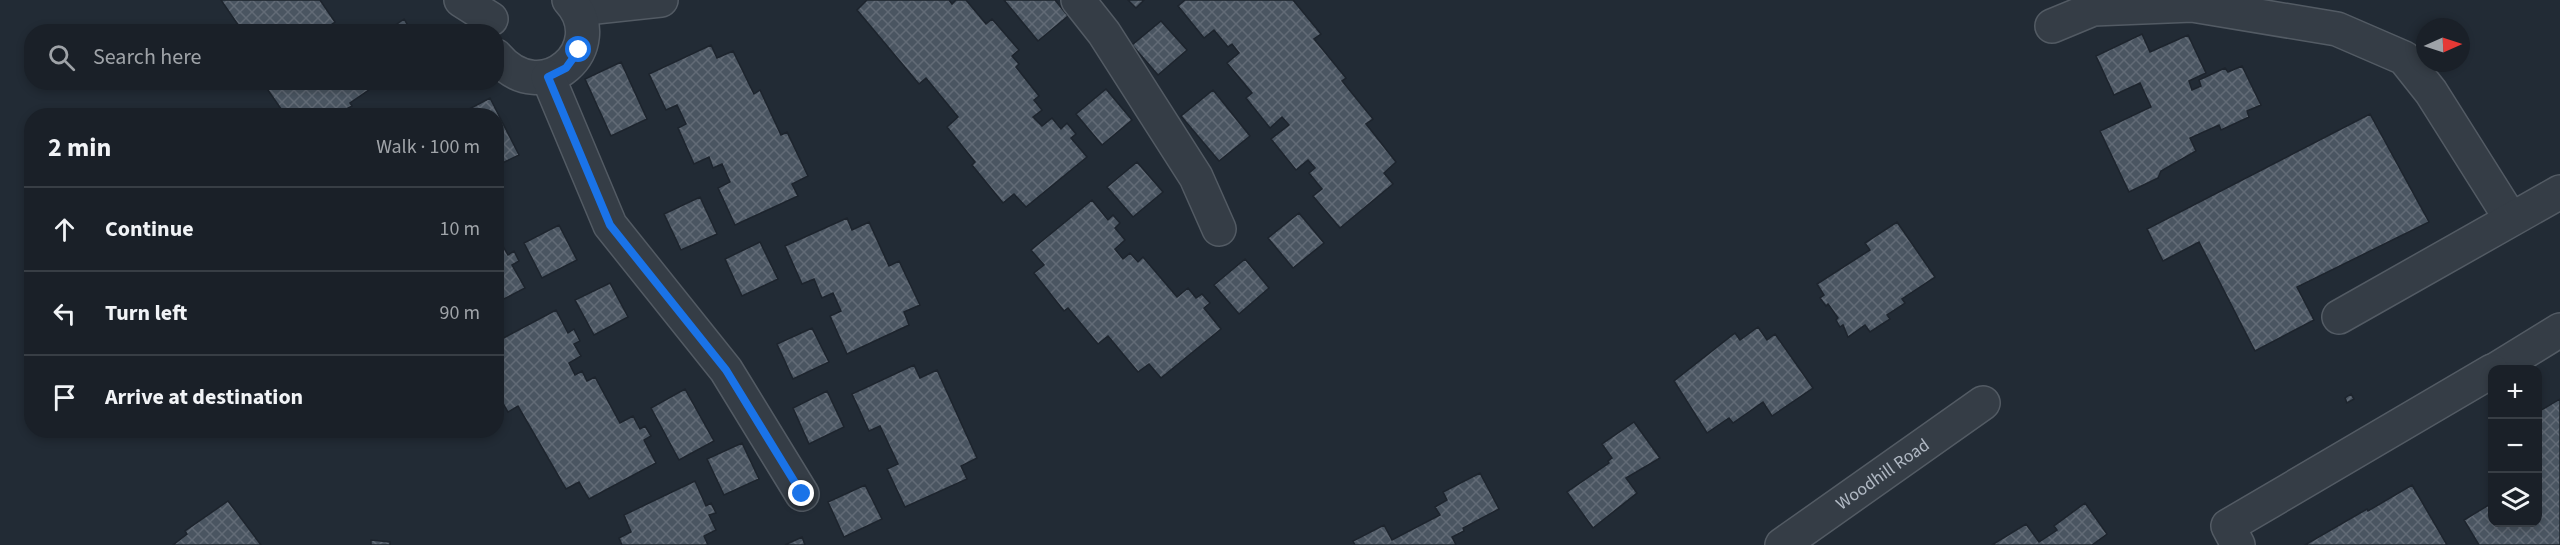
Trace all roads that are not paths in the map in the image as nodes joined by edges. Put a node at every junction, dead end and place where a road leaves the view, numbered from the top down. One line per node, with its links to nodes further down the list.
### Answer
1 (461, 0): 5 (street)
2 (661, 0): 4 (street)
3 (1078, 0): 11 (street)
4 (573, 4): 8 (street)
5 (494, 17)
6 (2052, 26): 10 (street)
7 (504, 65): 8 (street)
8 (548, 77): 17 (street)
9 (2560, 192): 10 (street)
10 (2511, 219): 12 (street)
11 (1219, 229)
12 (2339, 317)
13 (2560, 330): 14 (street)
14 (2502, 365)
15 (2488, 374): 19 (street)
16 (1983, 403): 18 (street, Woodhill Road)
17 (802, 494)
18 (1782, 545)
19 (2238, 545)

